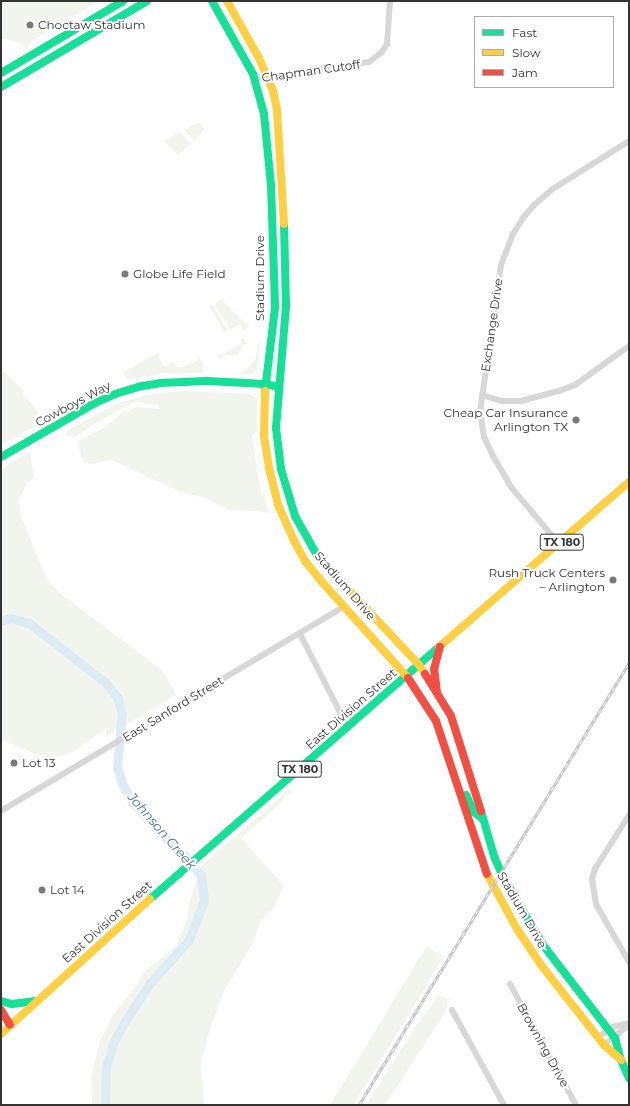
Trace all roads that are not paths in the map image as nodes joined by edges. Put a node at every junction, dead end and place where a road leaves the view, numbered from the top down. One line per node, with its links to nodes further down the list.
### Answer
1 (123, 1): 6 (main road)
2 (147, 1): 9 (main road)
3 (212, 1): 8 (main road, Stadium Drive)
4 (227, 1): 7 (main road, Stadium Drive)
5 (390, 1): 7 (street, Chapman Cutoff)
6 (1, 73): 9 (main road)
7 (267, 77): 8 (street, Chapman Cutoff); 11 (main road, Stadium Drive)
8 (255, 79): 12 (main road, Stadium Drive)
9 (4, 85)
10 (629, 141): 16 (street, Exchange Drive)
11 (282, 184): 12 (main road); 15 (main road, Stadium Drive)
12 (271, 185): 14 (main road, Stadium Drive)
13 (629, 346): 16 (street)
14 (265, 384): 15 (main road, Cowboys Way); 17 (main road, Cowboys Way); 20 (main road, Stadium Drive)
15 (279, 387): 19 (main road, Stadium Drive)
16 (482, 395): 21 (street, Exchange Drive)
17 (1, 457)
18 (629, 482): 21 (main road, East Division Street / TX 180)
19 (295, 516): 20 (main road); 25 (main road, Stadium Drive)
20 (284, 520): 22 (main road, Stadium Drive)
21 (559, 544): 24 (main road, East Division Street / TX 180)
22 (345, 606): 23 (street, East Sanford Street); 26 (main road, Stadium Drive)
23 (300, 634): 28 (street); 30 (street, East Sanford Street)
24 (440, 646): 25 (main road, East Division Street / TX 180); 27 (main road)
25 (419, 665): 26 (main road, East Division Street / TX 180); 27 (main road, Stadium Drive)
26 (408, 676): 28 (main road, East Division Street / TX 180); 29 (main road, Stadium Drive)
27 (437, 692): 32 (main road, Stadium Drive)
28 (348, 728): 37 (main road, East Division Street / TX 180)
29 (455, 776): 32 (main road); 33 (main road, Stadium Drive)
30 (1, 811)
31 (629, 815): 34 (street)
32 (484, 819): 35 (main road, Stadium Drive)
33 (526, 942): 35 (main road); 45 (main road, Stadium Drive)
34 (629, 962)
35 (567, 977): 43 (main road, Stadium Drive)
36 (510, 984): 51 (street, Browning Drive)
37 (37, 1000): 38 (main road); 42 (main road, East Division Street / TX 180)
38 (1, 1001)
39 (1, 1010): 42 (main road)
40 (452, 1010): 50 (street)
41 (629, 1024): 43 (street); 46 (street)
42 (10, 1025): 44 (main road, East Division Street / TX 180)
43 (609, 1029): 45 (street); 46 (main road, Stadium Drive)
44 (1, 1034)
45 (598, 1037): 47 (main road, Stadium Drive)
46 (615, 1038): 47 (street); 48 (main road, Stadium Drive)
47 (604, 1046): 48 (main road, Stadium Drive)
48 (621, 1060): 49 (main road, Stadium Drive)
49 (629, 1078)
50 (504, 1105)
51 (576, 1105)

